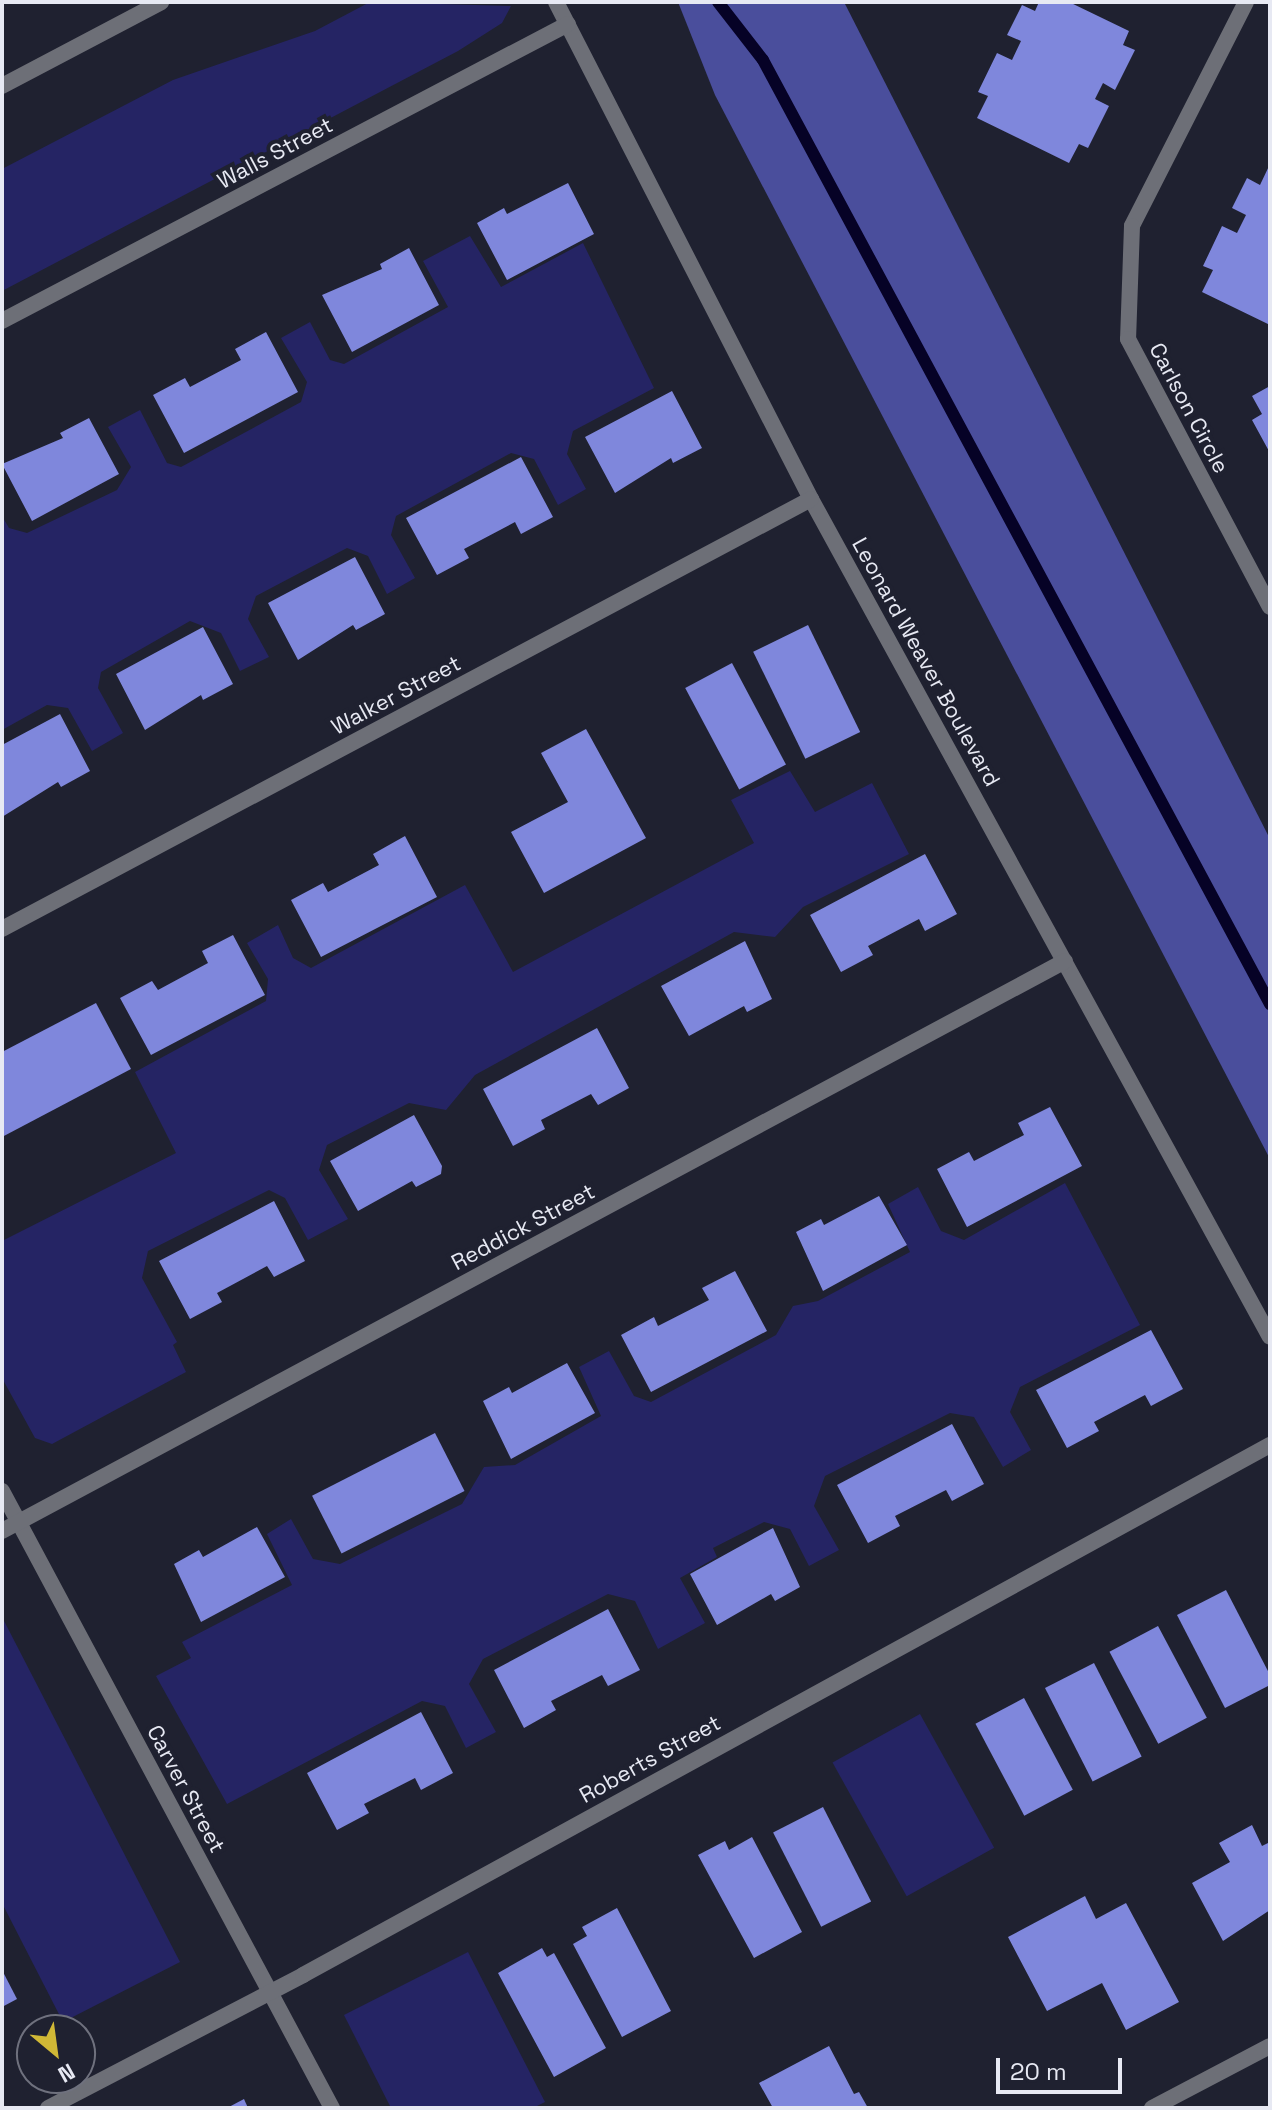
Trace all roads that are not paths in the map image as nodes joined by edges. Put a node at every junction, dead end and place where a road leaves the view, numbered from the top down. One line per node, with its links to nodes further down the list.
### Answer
1 (161, 2): 5 (street)
2 (556, 2): 4 (street, Leonard Weaver Boulevard)
3 (1246, 2): 8 (street, Carlson Circle)
4 (568, 24): 6 (street, Walls Street); 7 (street, Leonard Weaver Boulevard)
5 (2, 86)
6 (2, 321)
7 (811, 499): 9 (street, Walker Street); 10 (street, Leonard Weaver Boulevard)
8 (1270, 607)
9 (2, 929)
10 (1065, 961): 11 (street, Leonard Weaver Boulevard); 14 (street, Reddick Street)
11 (1270, 1337)
12 (1270, 1445): 16 (street, Roberts Street)
13 (2, 1491): 14 (street, Carver Street)
14 (18, 1522): 15 (street, Reddick Street); 16 (street, Carver Street)
15 (2, 1531)
16 (270, 1992): 18 (street, Roberts Street); 19 (street, Carver Street)
17 (1270, 2046): 20 (street)
18 (48, 2108)
19 (332, 2108)
20 (1152, 2108)

